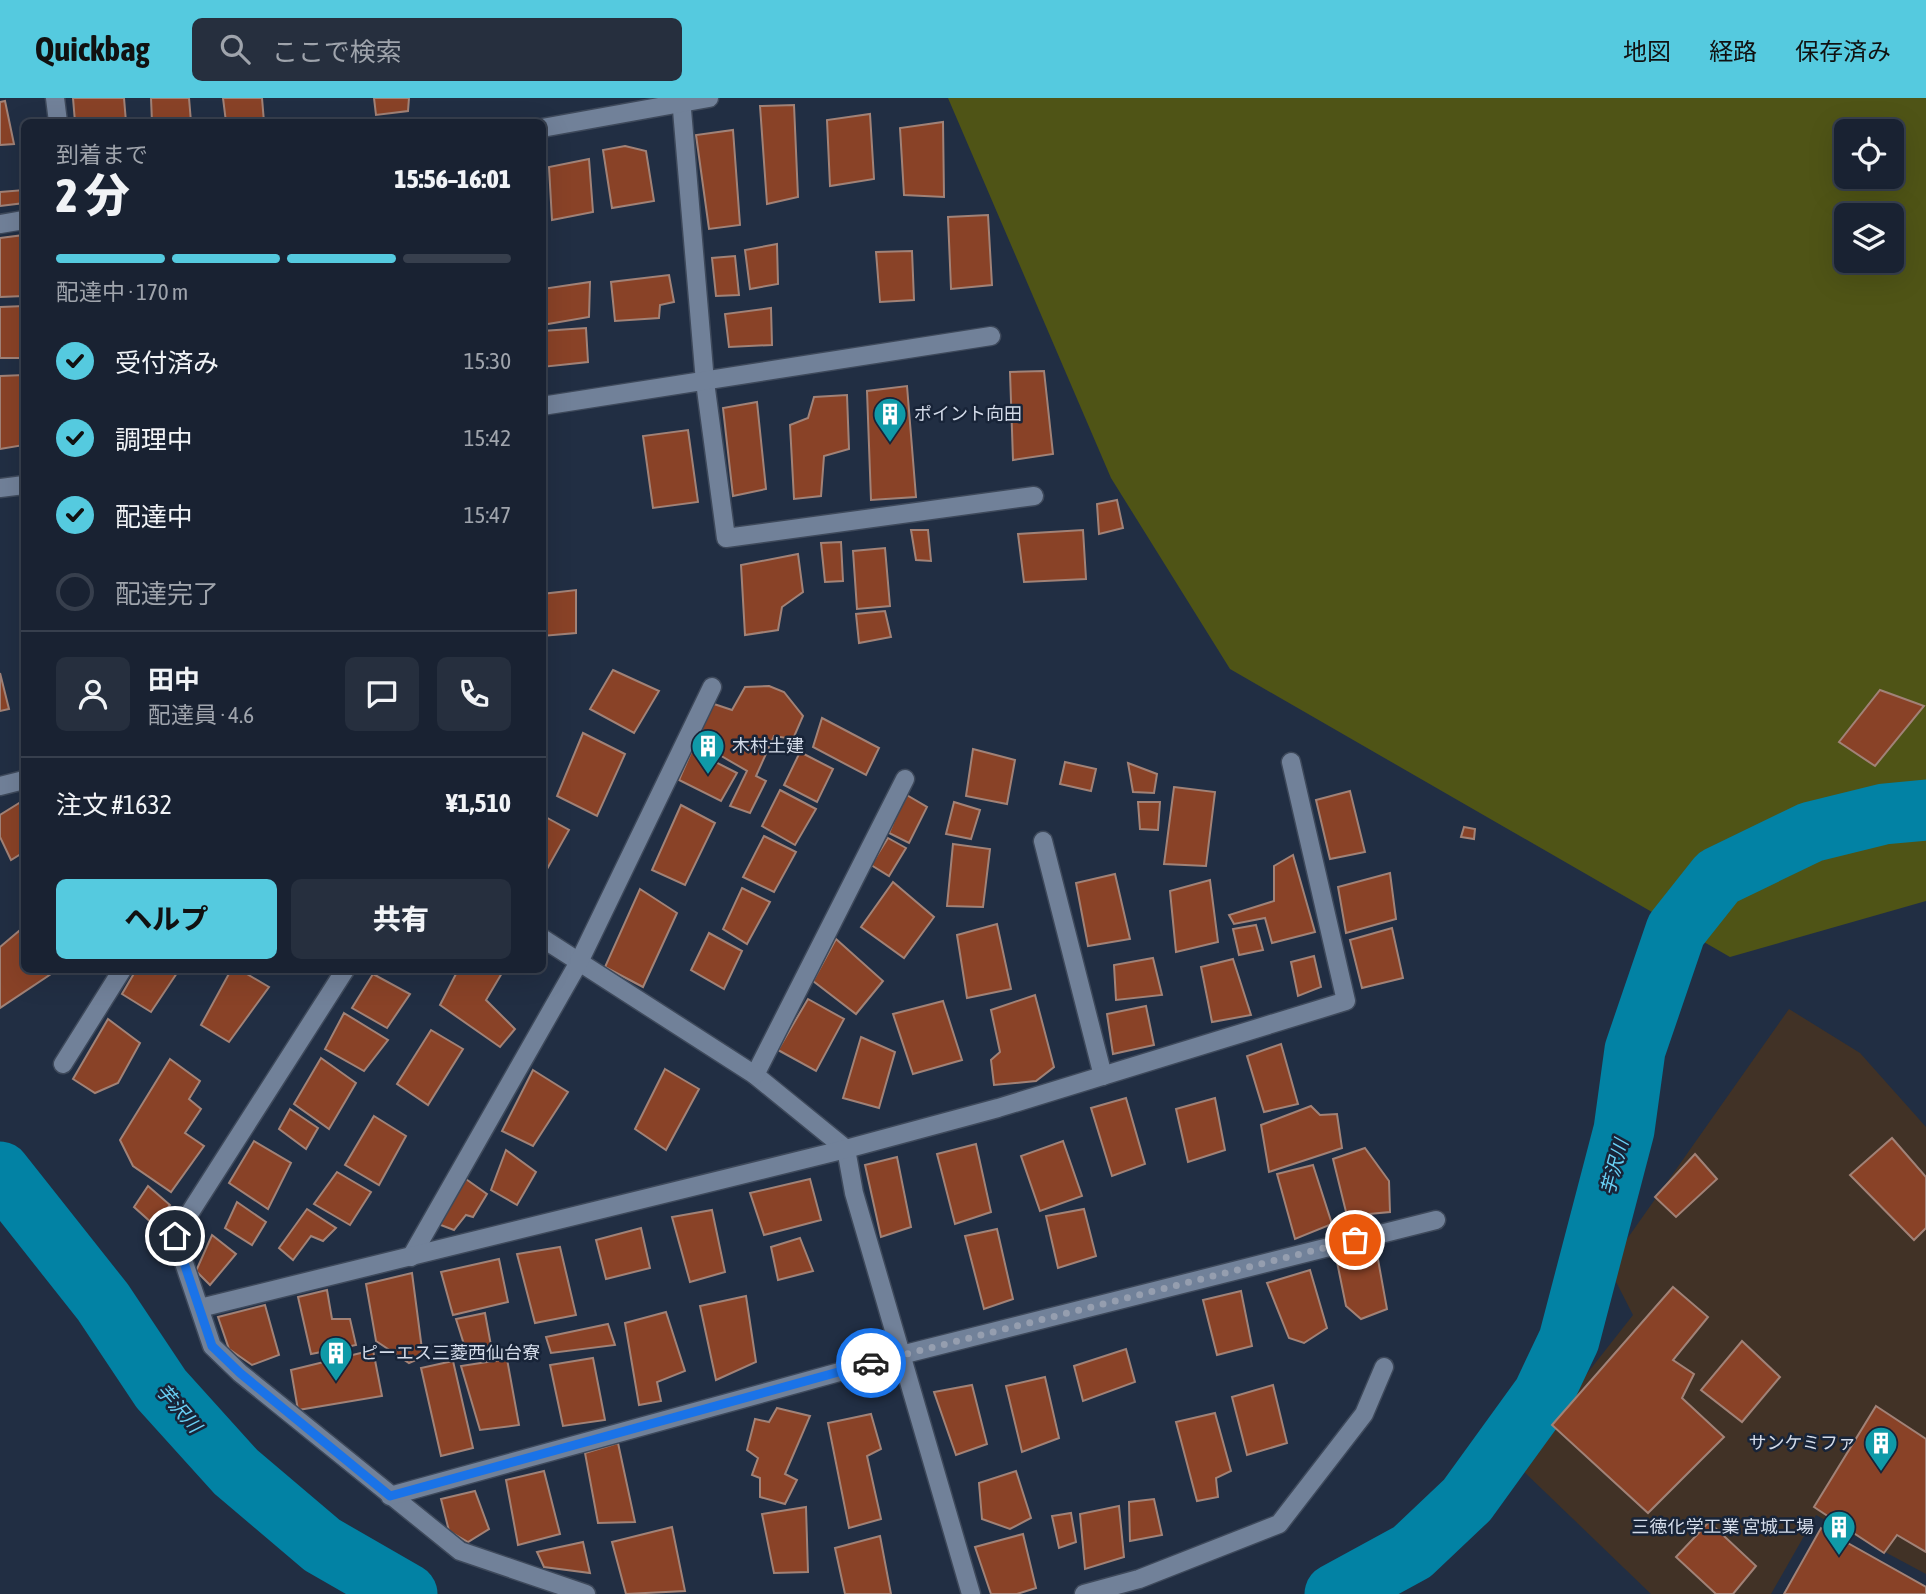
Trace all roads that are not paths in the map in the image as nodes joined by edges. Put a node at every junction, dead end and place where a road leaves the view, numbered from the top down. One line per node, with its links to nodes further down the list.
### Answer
1 (55, 98): 4 (street)
2 (709, 98): 3 (street)
3 (681, 100): 5 (street); 9 (street)
4 (58, 119)
5 (546, 127)
6 (21, 220): 7 (street)
7 (0, 224)
8 (991, 336): 9 (street)
9 (705, 382): 10 (street); 13 (street)
10 (546, 405)
11 (21, 485): 12 (street)
12 (0, 488)
13 (1034, 496)
14 (712, 687): 21 (street)
15 (1291, 762): 26 (street)
16 (905, 779): 25 (street)
17 (21, 781): 18 (street)
18 (0, 786)
19 (1043, 841): 26 (street)
20 (546, 941): 21 (street)
21 (579, 962): 25 (street); 29 (street)
22 (120, 973): 24 (street)
23 (343, 973): 30 (street)
24 (63, 1064)
25 (755, 1075): 27 (street)
26 (1103, 1076): 27 (street)
27 (846, 1149): 29 (street); 31 (street)
28 (1436, 1220): 31 (street)
29 (411, 1257): 30 (street)
30 (200, 1308): 33 (street)
31 (901, 1355): 33 (street); 35 (street)
32 (1384, 1367): 36 (street)
33 (390, 1496): 34 (street)
34 (586, 1594)
35 (971, 1594)
36 (1084, 1594)

